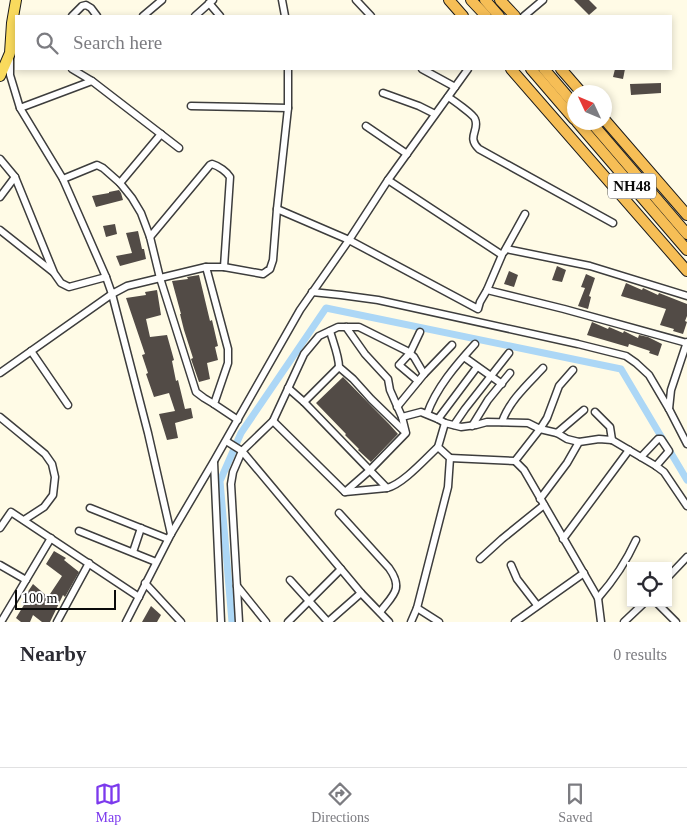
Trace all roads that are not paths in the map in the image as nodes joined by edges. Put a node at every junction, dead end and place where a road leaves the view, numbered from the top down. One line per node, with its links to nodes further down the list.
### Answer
1 (16, 0): 23 (main road)
2 (282, 0): 16 (street)
3 (356, 0): 17 (street)
4 (449, 0): 18 (highway)
5 (471, 0): 19 (highway)
6 (485, 0): 20 (highway)
7 (500, 0): 21 (highway)
8 (543, 0): 22 (street)
9 (160, 1): 13 (street)
10 (211, 2): 14 (street); 15 (street)
11 (73, 15): 12 (street)
12 (96, 15)
13 (145, 15)
14 (196, 15)
15 (219, 15)
16 (285, 15)
17 (370, 15)
18 (462, 15)
19 (485, 15)
20 (498, 15)
21 (514, 15)
22 (525, 15)
23 (14, 24): 24 (main road)
24 (10, 53): 33 (main road); 41 (street)
25 (76, 70): 34 (street)
26 (288, 70): 42 (street)
27 (424, 70): 36 (street)
28 (467, 70): 36 (street)
29 (512, 70): 70 (highway)
30 (532, 70): 43 (highway)
31 (545, 70): 38 (highway)
32 (562, 70): 35 (highway)
33 (0, 76)
34 (92, 81): 41 (street); 49 (street)
35 (575, 85)
36 (455, 87): 39 (street)
37 (383, 93): 44 (street)
38 (567, 96)
39 (448, 97): 44 (street); 61 (street)
40 (191, 106): 42 (street)
41 (20, 108): 54 (street)
42 (288, 108): 58 (street)
43 (567, 111)
44 (435, 114): 51 (street)
45 (366, 126): 51 (street)
46 (612, 128): 60 (highway)
47 (584, 130): 66 (highway, NH48)
48 (598, 130): 63 (highway, NH48)
49 (162, 134): 50 (street); 56 (street)
50 (179, 148)
51 (407, 154): 55 (street)
52 (0, 159): 53 (street)
53 (15, 177): 57 (street); 71 (street)
54 (63, 179): 56 (street); 72 (street)
55 (388, 180): 65 (street); 67 (street)
56 (120, 183): 64 (street)
57 (0, 197)
58 (277, 209): 65 (street); 69 (street)
59 (525, 214): 67 (street)
60 (687, 215)
61 (613, 223)
62 (0, 230): 71 (street)
63 (687, 234)
64 (150, 237): 69 (street); 73 (street)
65 (349, 240): 75 (street); 78 (street)
66 (687, 250)
67 (504, 252): 74 (street); 77 (street)
68 (206, 267): 69 (street); 73 (street); 102 (street)
69 (224, 267)
70 (687, 271)
71 (54, 273): 72 (street)
72 (106, 277): 76 (street)
73 (160, 278): 76 (street); 102 (street)
74 (487, 290): 78 (street); 83 (street)
75 (312, 292): 79 (street); 112 (street)
76 (112, 294): 86 (street); 144 (street)
77 (687, 296)
78 (478, 309): 79 (street)
79 (480, 323): 105 (street)
80 (346, 327): 81 (street); 87 (street); 104 (street)
81 (330, 331): 90 (street); 100 (street)
82 (420, 332): 87 (street)
83 (687, 343): 105 (street)
84 (475, 344): 89 (street)
85 (452, 346): 96 (street)
86 (31, 351): 94 (street); 103 (street)
87 (410, 353): 96 (street); 98 (street)
88 (509, 353): 97 (street)
89 (464, 357): 91 (street); 108 (street)
90 (339, 367): 101 (street); 119 (street)
91 (477, 367): 97 (street); 111 (street)
92 (542, 368): 114 (street)
93 (574, 370): 118 (street)
94 (0, 373)
95 (510, 373): 99 (street)
96 (424, 374): 98 (street)
97 (490, 376): 99 (street); 116 (street)
98 (418, 382): 104 (street)
99 (502, 384): 117 (street)
100 (288, 388): 101 (street); 113 (street)
101 (304, 402): 133 (street)
102 (214, 404): 112 (street)
103 (68, 406)
104 (397, 407): 110 (street)
105 (668, 409): 124 (street)
106 (584, 410): 120 (street)
107 (595, 412): 121 (street)
108 (427, 414): 110 (street); 111 (street)
109 (0, 417): 140 (street)
110 (402, 417): 119 (street)
111 (438, 419): 115 (street)
112 (238, 420): 122 (street)
113 (273, 421): 126 (street); 135 (street)
114 (502, 422): 117 (street); 118 (street)
115 (445, 423): 116 (street); 125 (street)
116 (454, 425): 117 (street)
117 (472, 426)
118 (540, 429): 120 (street); 130 (street)
119 (406, 432): 133 (street)
120 (557, 433): 123 (street)
121 (612, 440): 123 (street); 127 (street)
122 (227, 442): 126 (street); 131 (street)
123 (579, 442): 136 (street)
124 (687, 444)
125 (438, 447): 129 (street); 134 (street)
126 (241, 450): 155 (street); 161 (street)
127 (629, 450): 128 (street); 146 (street)
128 (641, 457): 132 (street); 132 (street)
129 (450, 458): 130 (street); 169 (street)
130 (515, 460): 136 (street)
131 (214, 461): 144 (street); 177 (street)
132 (656, 466): 137 (street)
133 (369, 471): 134 (street); 135 (street)
134 (387, 488): 135 (street)
135 (345, 492)
136 (542, 502): 146 (street); 150 (street)
137 (687, 506)
138 (90, 508): 142 (street)
139 (339, 513): 170 (street)
140 (24, 520): 141 (street); 145 (street)
141 (0, 528)
142 (141, 528): 144 (street); 148 (street)
143 (79, 531): 148 (street)
144 (169, 536): 151 (street)
145 (51, 538): 152 (street); 158 (street)
146 (564, 539): 156 (street)
147 (636, 540): 164 (street)
148 (133, 552): 151 (street)
149 (687, 557): 157 (street)
150 (480, 559)
151 (156, 562): 160 (street)
152 (89, 563): 163 (street); 174 (street)
153 (0, 565): 158 (street)
154 (511, 565): 166 (street)
155 (341, 569): 162 (street); 165 (street)
156 (584, 573): 164 (street); 166 (street)
157 (672, 573)
158 (26, 580): 173 (street)
159 (290, 580): 165 (street)
160 (145, 583): 163 (street); 176 (street)
161 (237, 586): 178 (street); 179 (street)
162 (361, 593): 170 (street); 180 (street)
163 (139, 596): 175 (street)
164 (598, 598): 185 (street)
165 (309, 601): 171 (street); 180 (street)
166 (537, 605): 184 (street)
167 (640, 607): 172 (street)
168 (661, 607): 186 (street)
169 (416, 608): 182 (street); 183 (street)
170 (380, 612): 181 (street)
171 (292, 621)
172 (628, 621)
173 (1, 622)
174 (57, 622)
175 (126, 622)
176 (180, 622)
177 (221, 622)
178 (239, 622)
179 (266, 622)
180 (328, 622)
181 (389, 622)
182 (411, 622)
183 (439, 622)
184 (515, 622)
185 (601, 622)
186 (676, 622)

